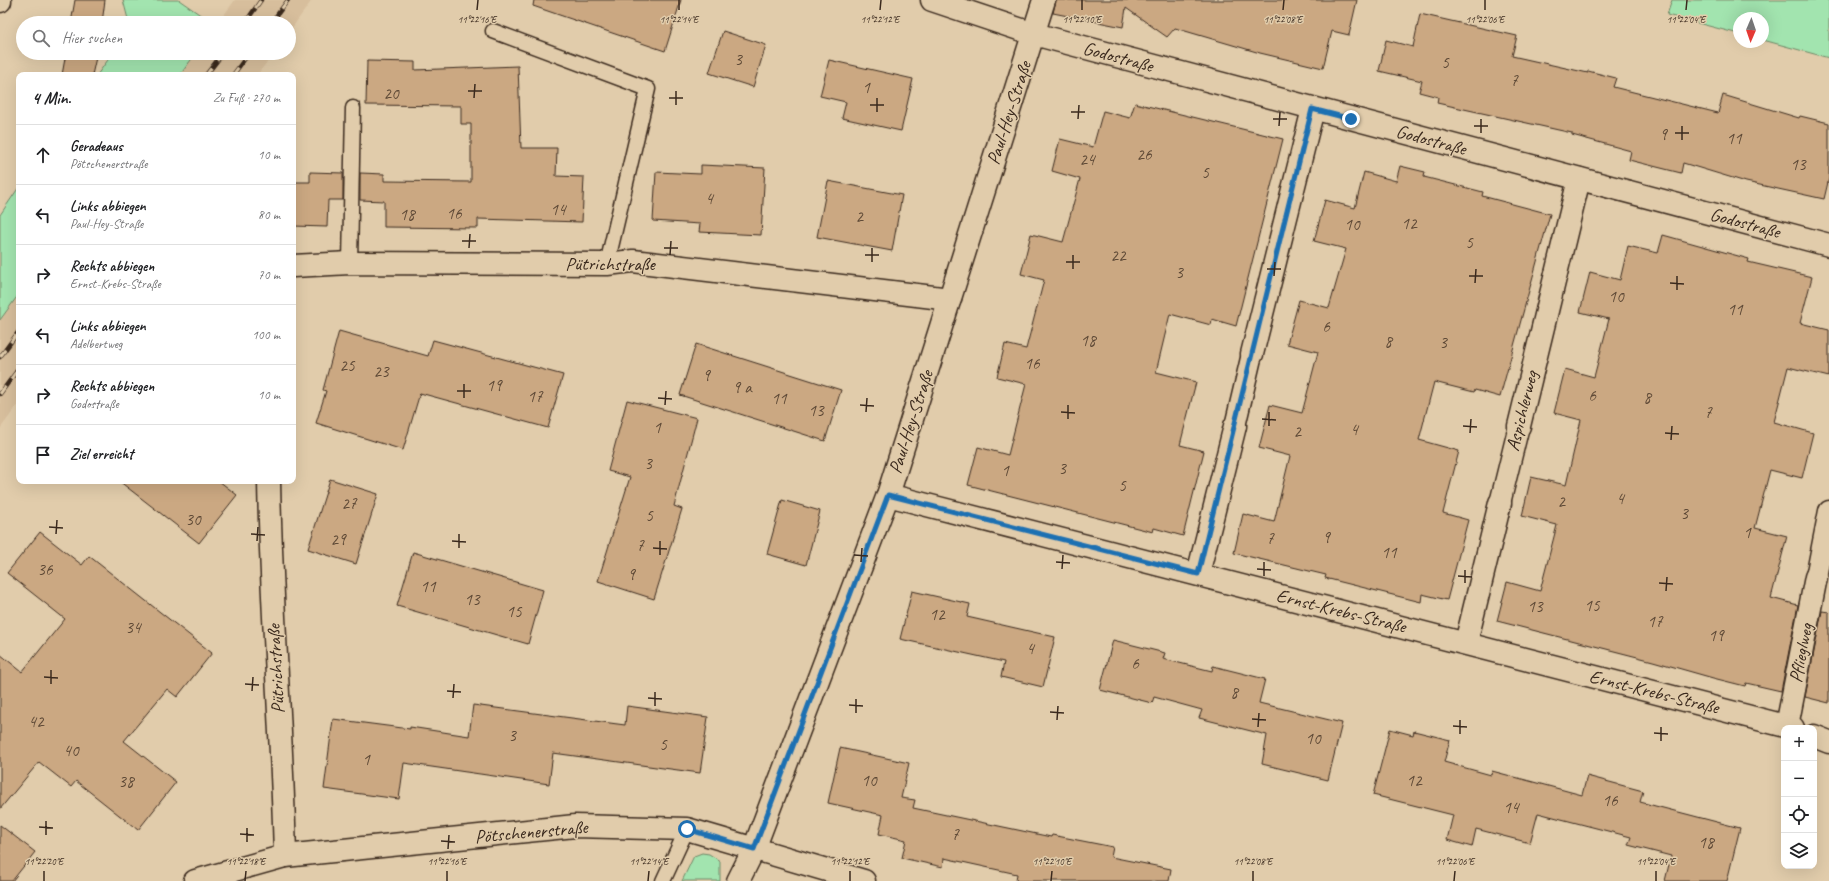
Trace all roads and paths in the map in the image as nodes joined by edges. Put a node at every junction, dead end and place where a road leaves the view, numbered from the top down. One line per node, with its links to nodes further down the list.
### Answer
1 (932, 0): 4 (street, Godostraße)
2 (1044, 0): 4 (street, Paul-Hey-Straße)
3 (493, 31): 10 (lane)
4 (1034, 34): 6 (street, Godostraße); 12 (street, Paul-Hey-Straße)
5 (353, 108): 9 (lane)
6 (1312, 109): 7 (street, Godostraße); 13 (street)
7 (1579, 179): 8 (street, Godostraße); 15 (street, Aspichlerweg)
8 (1829, 245)
9 (350, 263): 10 (street, Pütrichstraße); 11 (street, Pütrichstraße)
10 (607, 264): 12 (street, Pütrichstraße)
11 (296, 266)
12 (950, 299): 17 (street, Paul-Hey-Straße)
13 (1252, 354): 14 (street)
14 (1235, 426): 20 (street)
15 (1519, 426): 18 (street, Aspichlerweg)
16 (269, 484): 29 (street, Pütrichstraße)
17 (888, 495): 20 (street, Ernst-Krebs-Straße); 28 (street, Paul-Hey-Straße)
18 (1500, 503): 22 (street, Aspichlerweg)
19 (1829, 510): 21 (street, Pflieglweg)
20 (1198, 574): 22 (street, Ernst-Krebs-Straße)
21 (1816, 577): 24 (street, Pflieglweg)
22 (1466, 643): 23 (street, Ernst-Krebs-Straße)
23 (1782, 725)
24 (1790, 725)
25 (1817, 737): 26 (street)
26 (1829, 742)
27 (687, 829): 28 (street, Pötschenerstraße); 29 (street, Pötschenerstraße); 31 (lane)
28 (754, 849): 32 (street, Paul-Hey-Straße); 33 (street, Pötschenerstraße)
29 (285, 856): 30 (street, Pötschenerstraße)
30 (195, 881)
31 (663, 881)
32 (738, 881)
33 (864, 881)

